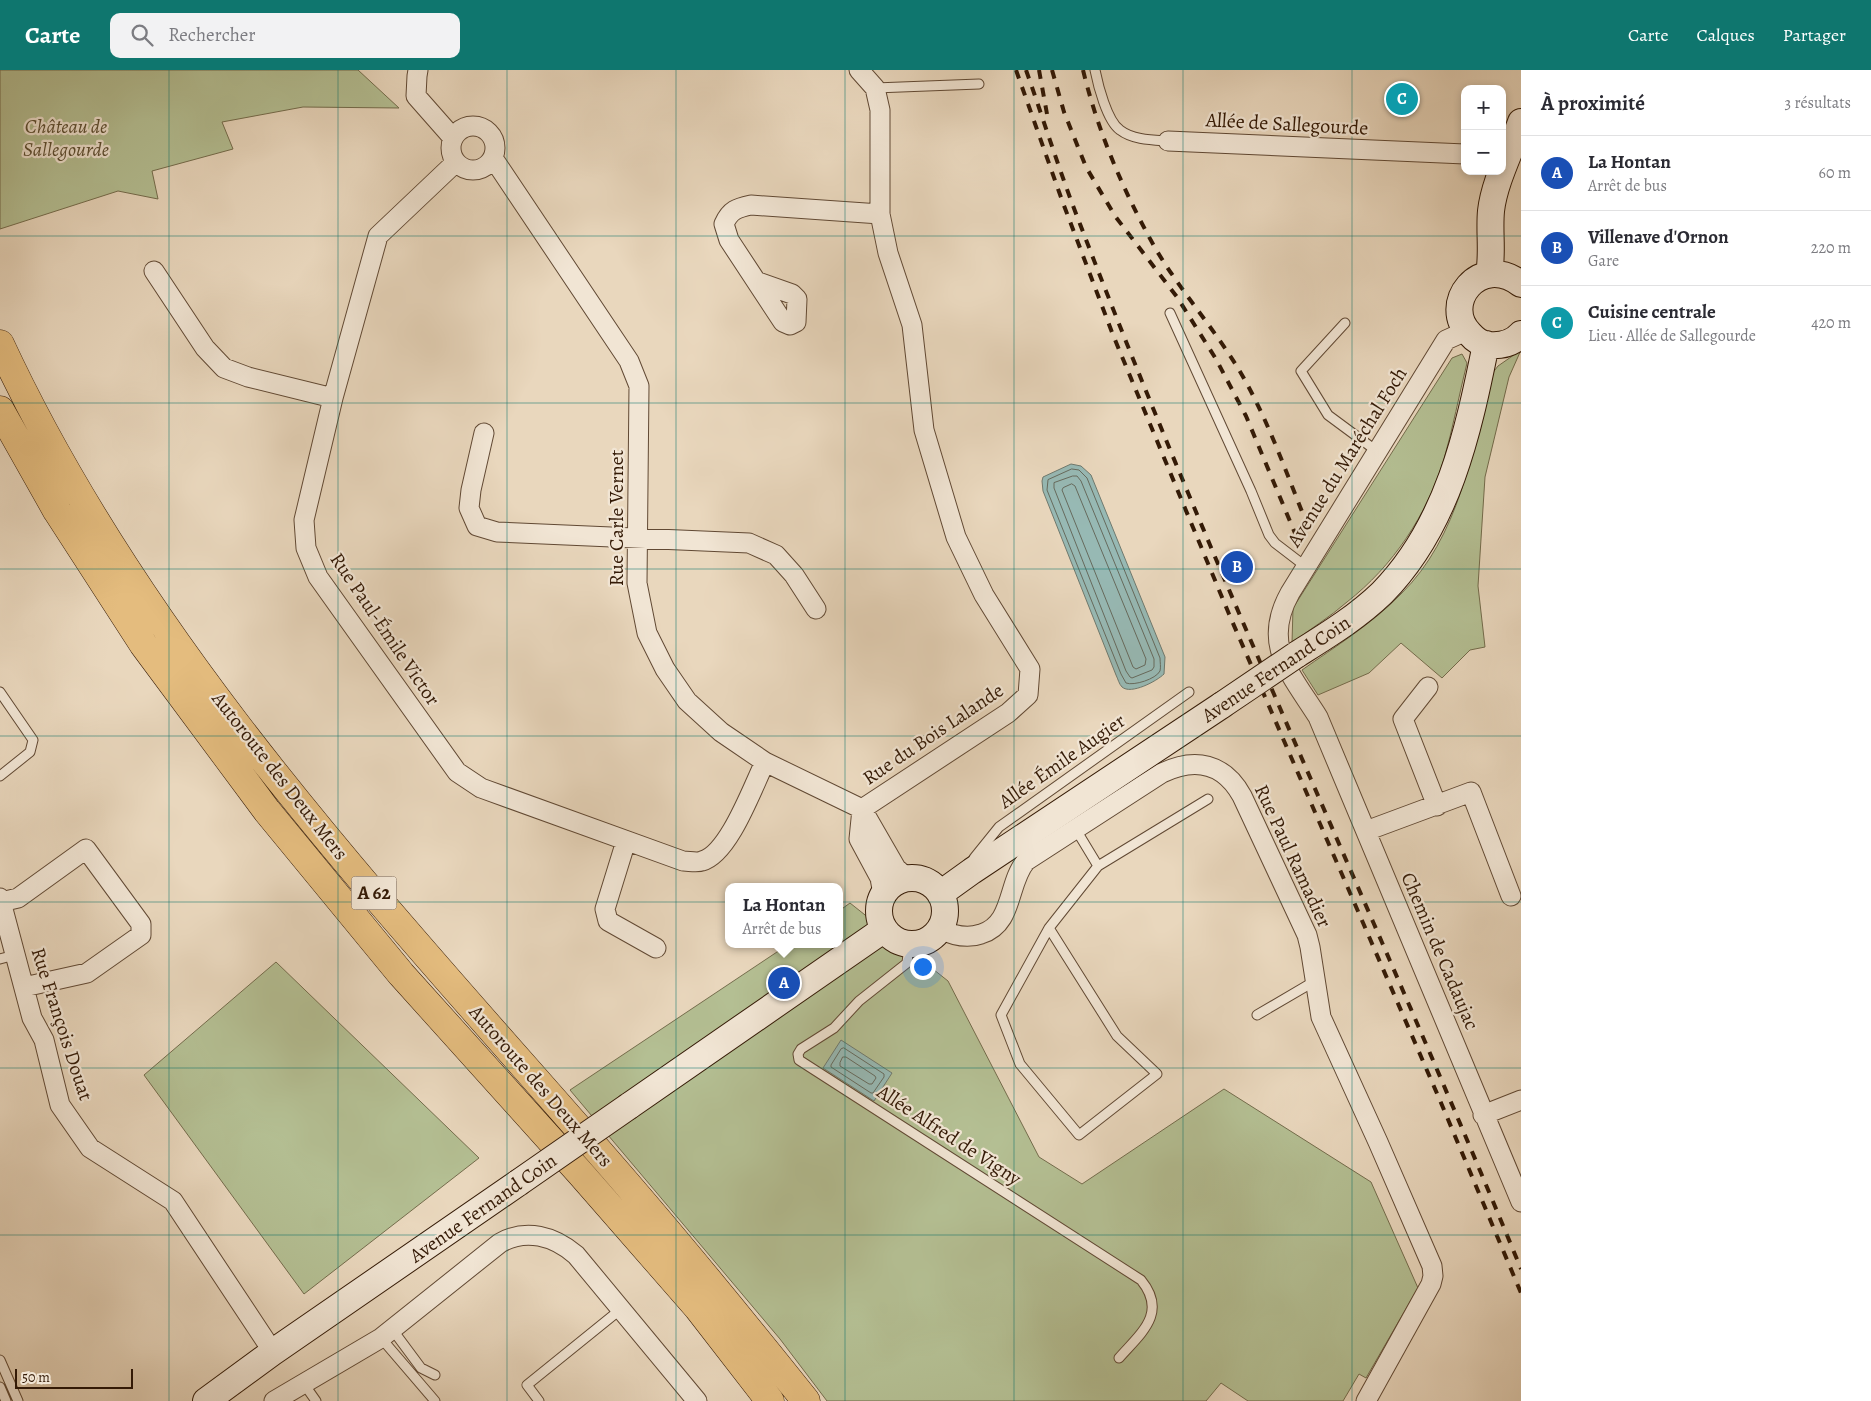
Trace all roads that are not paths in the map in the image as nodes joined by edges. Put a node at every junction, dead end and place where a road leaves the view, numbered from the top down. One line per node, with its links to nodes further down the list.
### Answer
1 (418, 70): 7 (street)
2 (860, 70): 5 (street)
3 (1095, 70): 8 (lane)
4 (979, 84): 5 (lane)
5 (876, 88): 14 (street, Rue du Bois Lalande)
6 (1521, 122): 10 (main road)
7 (453, 138): 11 (street); 12 (street)
8 (1168, 141): 9 (street, Allée de Sallegourde)
9 (1461, 154)
10 (1506, 154)
11 (493, 158): 12 (street); 28 (street, Rue Carle Vernet)
12 (456, 162): 24 (street, Rue Paul-Émile Victor)
13 (1500, 175): 16 (main road)
14 (880, 214): 17 (street); 39 (street, Rue du Bois Lalande)
15 (154, 271): 24 (street)
16 (1489, 274): 18 (main road); 22 (main road)
17 (758, 282)
18 (1521, 284)
19 (1170, 313): 29 (lane)
20 (1345, 323): 27 (lane)
21 (1521, 334): 22 (main road)
22 (1476, 338): 27 (street, Avenue du Maréchal Foch); 44 (main road, Avenue Fernand Coin, bridge)
23 (0, 344): 79 (highway, Autoroute des Deux Mers / A 62)
24 (333, 398): 42 (street, Rue Paul-Émile Victor)
25 (0, 410): 78 (highway, Autoroute des Deux Mers / A 62)
26 (484, 433): 28 (street)
27 (1378, 452): 29 (street, Avenue du Maréchal Foch)
28 (637, 540): 30 (street); 35 (street, Rue Carle Vernet)
29 (1305, 566): 31 (street, Avenue du Maréchal Foch)
30 (816, 609)
31 (1278, 619): 41 (street, Chemin de Cadaujac)
32 (1428, 687): 38 (street)
33 (0, 692): 36 (lane)
34 (1189, 692): 44 (lane, Allée Émile Augier)
35 (764, 762): 39 (street, Rue Carle Vernet); 42 (street, Rue Paul-Émile Victor)
36 (0, 776)
37 (1208, 799): 43 (lane)
38 (1437, 806): 41 (street); 48 (street)
39 (862, 809): 45 (street); 46 (street)
40 (1075, 828): 43 (lane); 51 (street, Rue Paul Ramadier); 56 (street, Rue Paul Ramadier)
41 (1366, 831): 60 (street, Chemin de Cadaujac)
42 (626, 841): 54 (street)
43 (1098, 866): 50 (lane)
44 (972, 871): 47 (main road, Avenue Fernand Coin)
45 (907, 878): 46 (main road); 47 (main road)
46 (883, 894): 52 (main road)
47 (940, 894): 51 (main road)
48 (1511, 896)
49 (1, 900): 55 (street, Rue François Douat); 57 (street)
50 (1049, 928): 50 (lane)
51 (940, 929): 53 (main road)
52 (884, 930): 53 (main road); 64 (main road, Avenue Fernand Coin, bridge)
53 (908, 945): 65 (lane, Allée Alfred de Vigny)
54 (656, 948)
55 (8, 957): 57 (street, Rue François Douat)
56 (1315, 981): 58 (lane); 80 (street, Rue Paul Ramadier)
57 (24, 987): 64 (street, Rue François Douat)
58 (1257, 1015)
59 (1521, 1100): 60 (street)
60 (1484, 1115): 61 (street, Chemin de Cadaujac)
61 (1521, 1202)
62 (622, 1309): 63 (street); 76 (lane); 77 (street)
63 (387, 1334): 67 (lane); 68 (street); 75 (lane)
64 (273, 1352): 70 (main road, Avenue Fernand Coin)
65 (1119, 1358)
66 (0, 1360): 72 (lane)
67 (435, 1375)
68 (304, 1384): 73 (street); 74 (lane)
69 (0, 1387): 71 (lane)
70 (215, 1398)
71 (6, 1401)
72 (18, 1401)
73 (274, 1401)
74 (316, 1401)
75 (435, 1401)
76 (539, 1401)
77 (697, 1401)
78 (770, 1401)
79 (806, 1401)
80 (1366, 1401)

